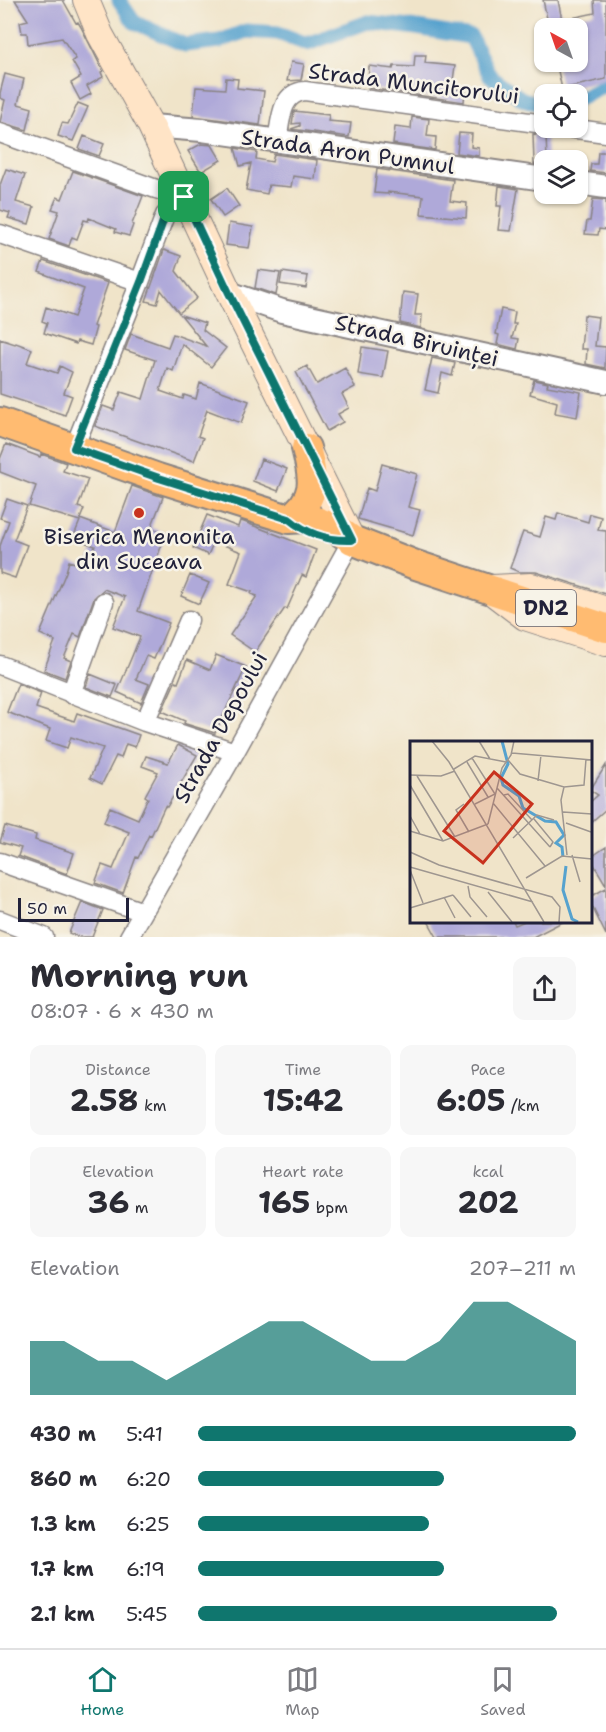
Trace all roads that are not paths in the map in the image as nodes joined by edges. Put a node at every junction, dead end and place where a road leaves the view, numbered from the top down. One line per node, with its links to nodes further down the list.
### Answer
1 (86, 0): 3 (main road)
2 (534, 123): 7 (street, Strada Muncitorului)
3 (151, 126): 7 (street, Strada Aron Pumnul); 11 (main road)
4 (588, 131): 6 (street)
5 (0, 133): 11 (street)
6 (606, 133)
7 (277, 141): 8 (street, Strada Aron Pumnul)
8 (534, 178)
9 (588, 184): 10 (street)
10 (606, 187)
11 (184, 197): 13 (street); 14 (main road)
12 (0, 234): 13 (street)
13 (141, 282): 17 (street)
14 (229, 293): 15 (street, Strada Biruinței); 18 (main road)
15 (606, 382)
16 (0, 422): 17 (main road, DN2)
17 (74, 448): 19 (main road, DN2)
18 (306, 448): 19 (main road); 20 (main road)
19 (289, 519): 20 (main road, DN2)
20 (352, 540): 21 (main road, DN2); 30 (street, Strada Depoului)
21 (486, 588): 23 (main road); 25 (main road, DN2); 26 (main road)
22 (105, 602): 28 (street)
23 (606, 610)
24 (189, 620): 29 (street)
25 (606, 628)
26 (606, 643)
27 (0, 665): 28 (street)
28 (71, 694): 29 (street)
29 (146, 722): 30 (street)
30 (235, 752): 32 (street, Strada Depoului)
31 (0, 862): 32 (street)
32 (143, 912): 35 (street, Strada Depoului)
33 (0, 921): 34 (street)
34 (44, 937)
35 (129, 937)

